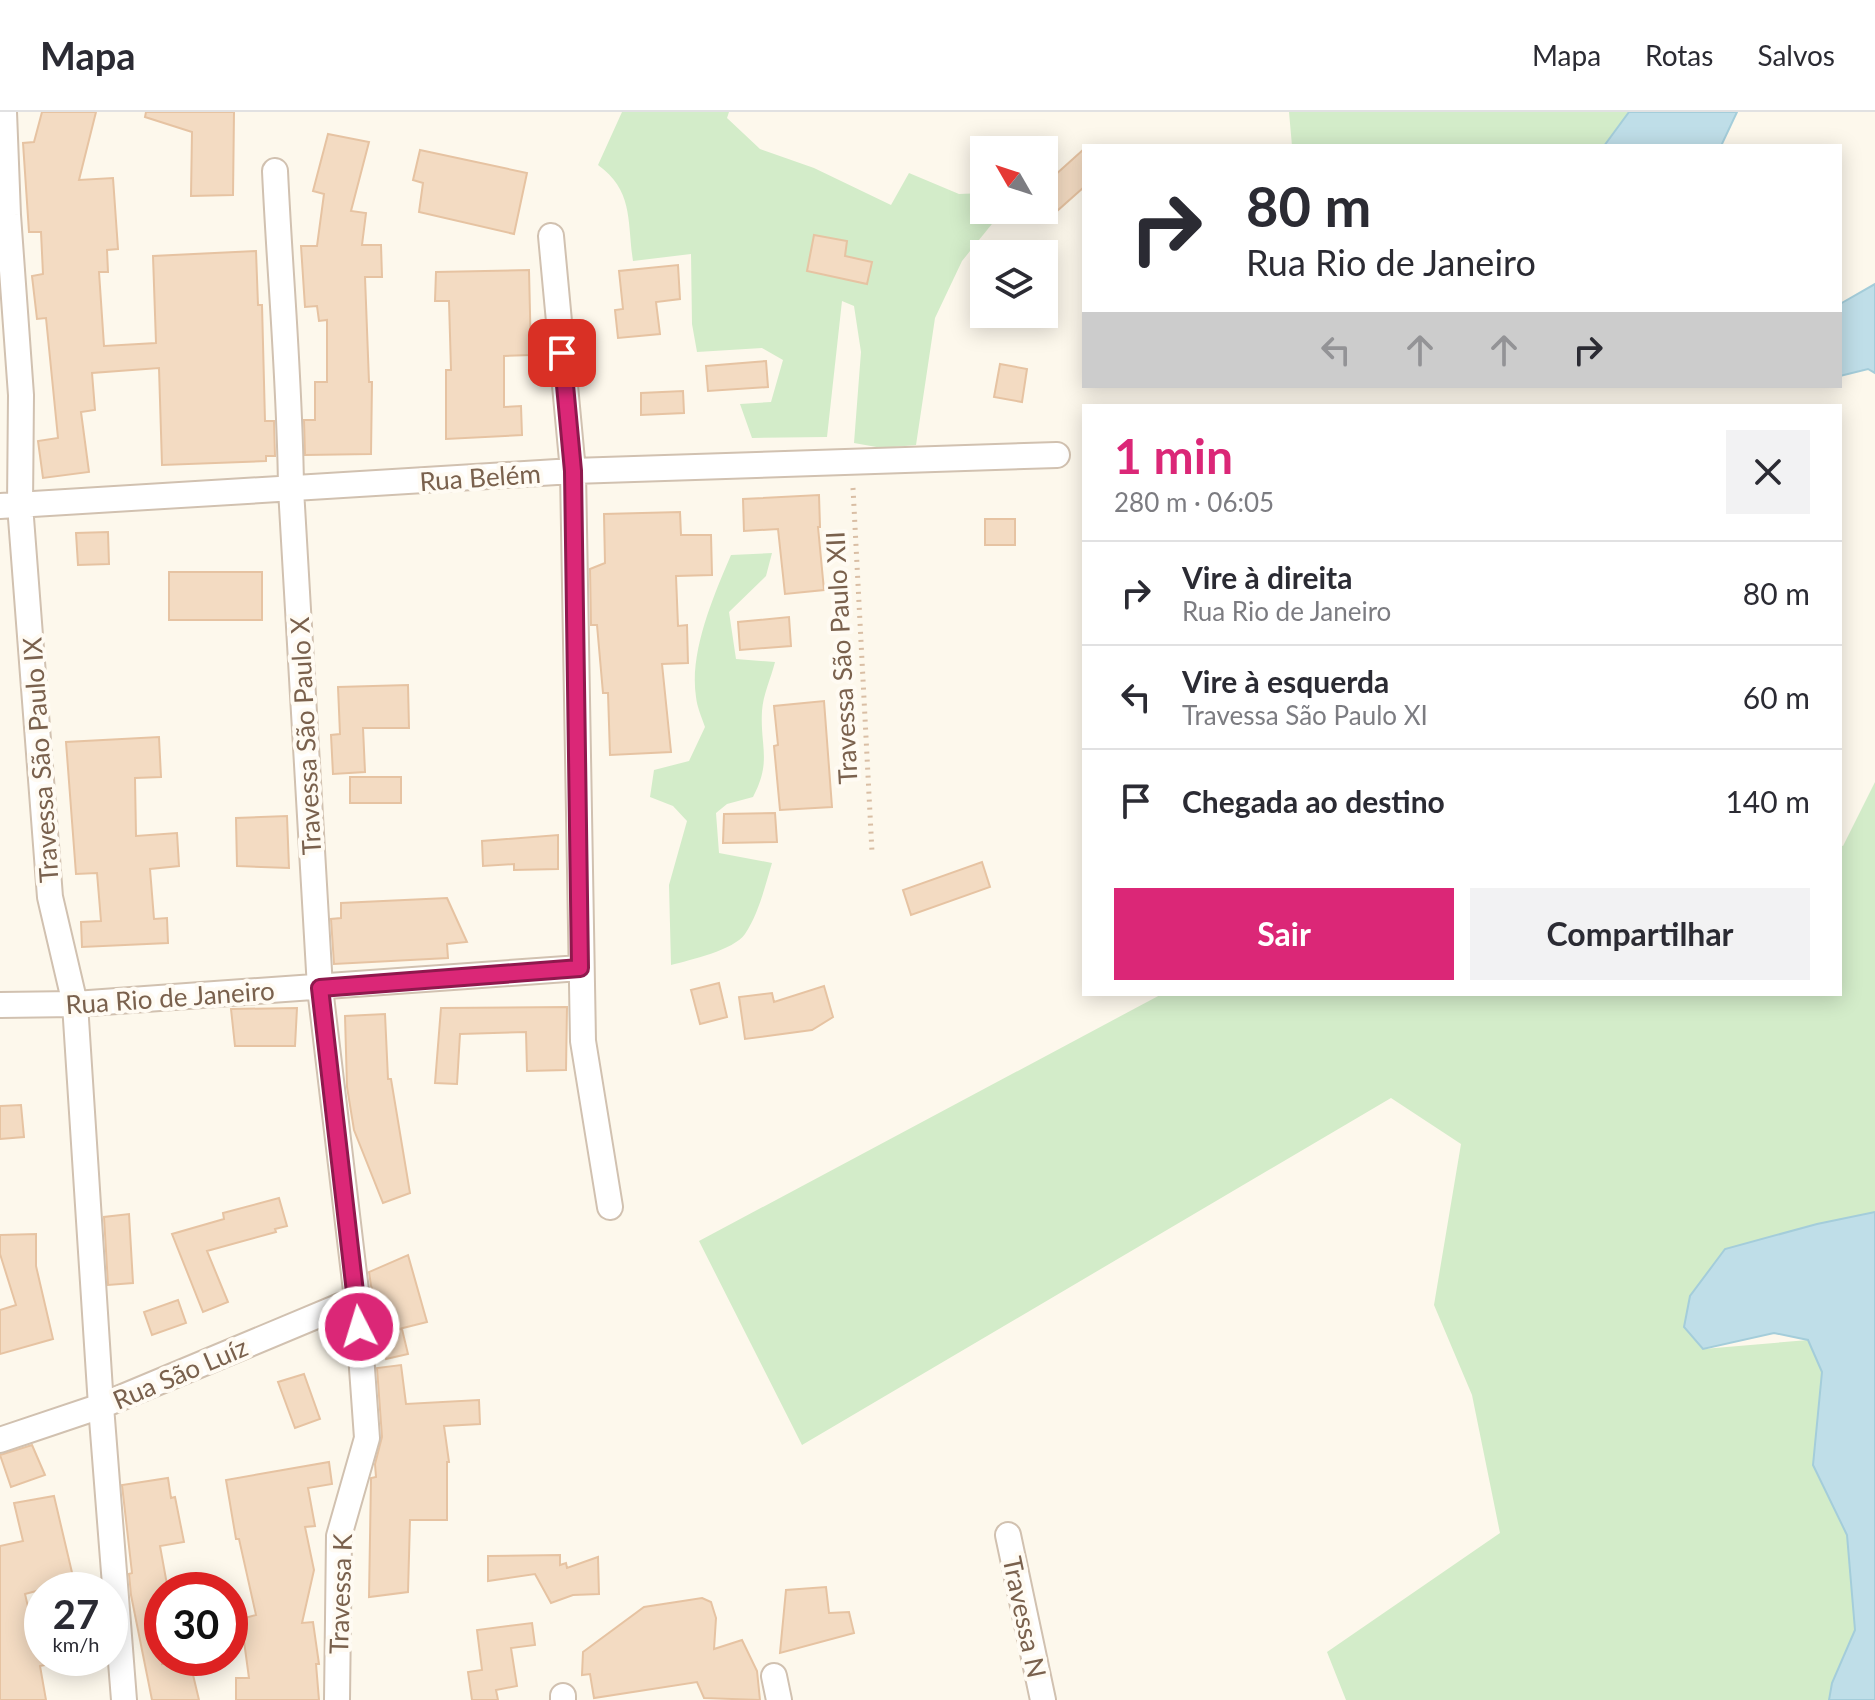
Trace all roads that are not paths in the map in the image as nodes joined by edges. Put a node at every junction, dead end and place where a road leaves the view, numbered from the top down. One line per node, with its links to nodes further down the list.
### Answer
1 (4, 112): 7 (street, Travessa São Paulo IX)
2 (275, 171): 6 (street, Travessa São Paulo X)
3 (551, 236): 5 (street)
4 (1057, 455): 5 (street, Rua Belém)
5 (573, 471): 6 (street, Rua Belém); 8 (street)
6 (291, 489): 7 (street, Rua Belém); 9 (street, Travessa São Paulo X)
7 (10, 506): 10 (street, Travessa São Paulo IX)
8 (580, 968): 9 (street, Rua Rio de Janeiro); 12 (street)
9 (320, 988): 10 (street, Rua Rio de Janeiro); 13 (street, Travessa São Paulo X)
10 (75, 1004): 11 (street, Rua Rio de Janeiro); 14 (street, Travessa São Paulo IX)
11 (0, 1005)
12 (610, 1207)
13 (357, 1299): 14 (street, Rua São Luíz); 19 (street, Travessa K)
14 (101, 1406): 15 (street, Rua São Luíz); 18 (street, Travessa São Paulo IX)
15 (0, 1440)
16 (1008, 1535): 21 (street, Travessa N)
17 (774, 1676): 20 (street)
18 (124, 1700)
19 (337, 1700)
20 (779, 1700)
21 (1043, 1700)

